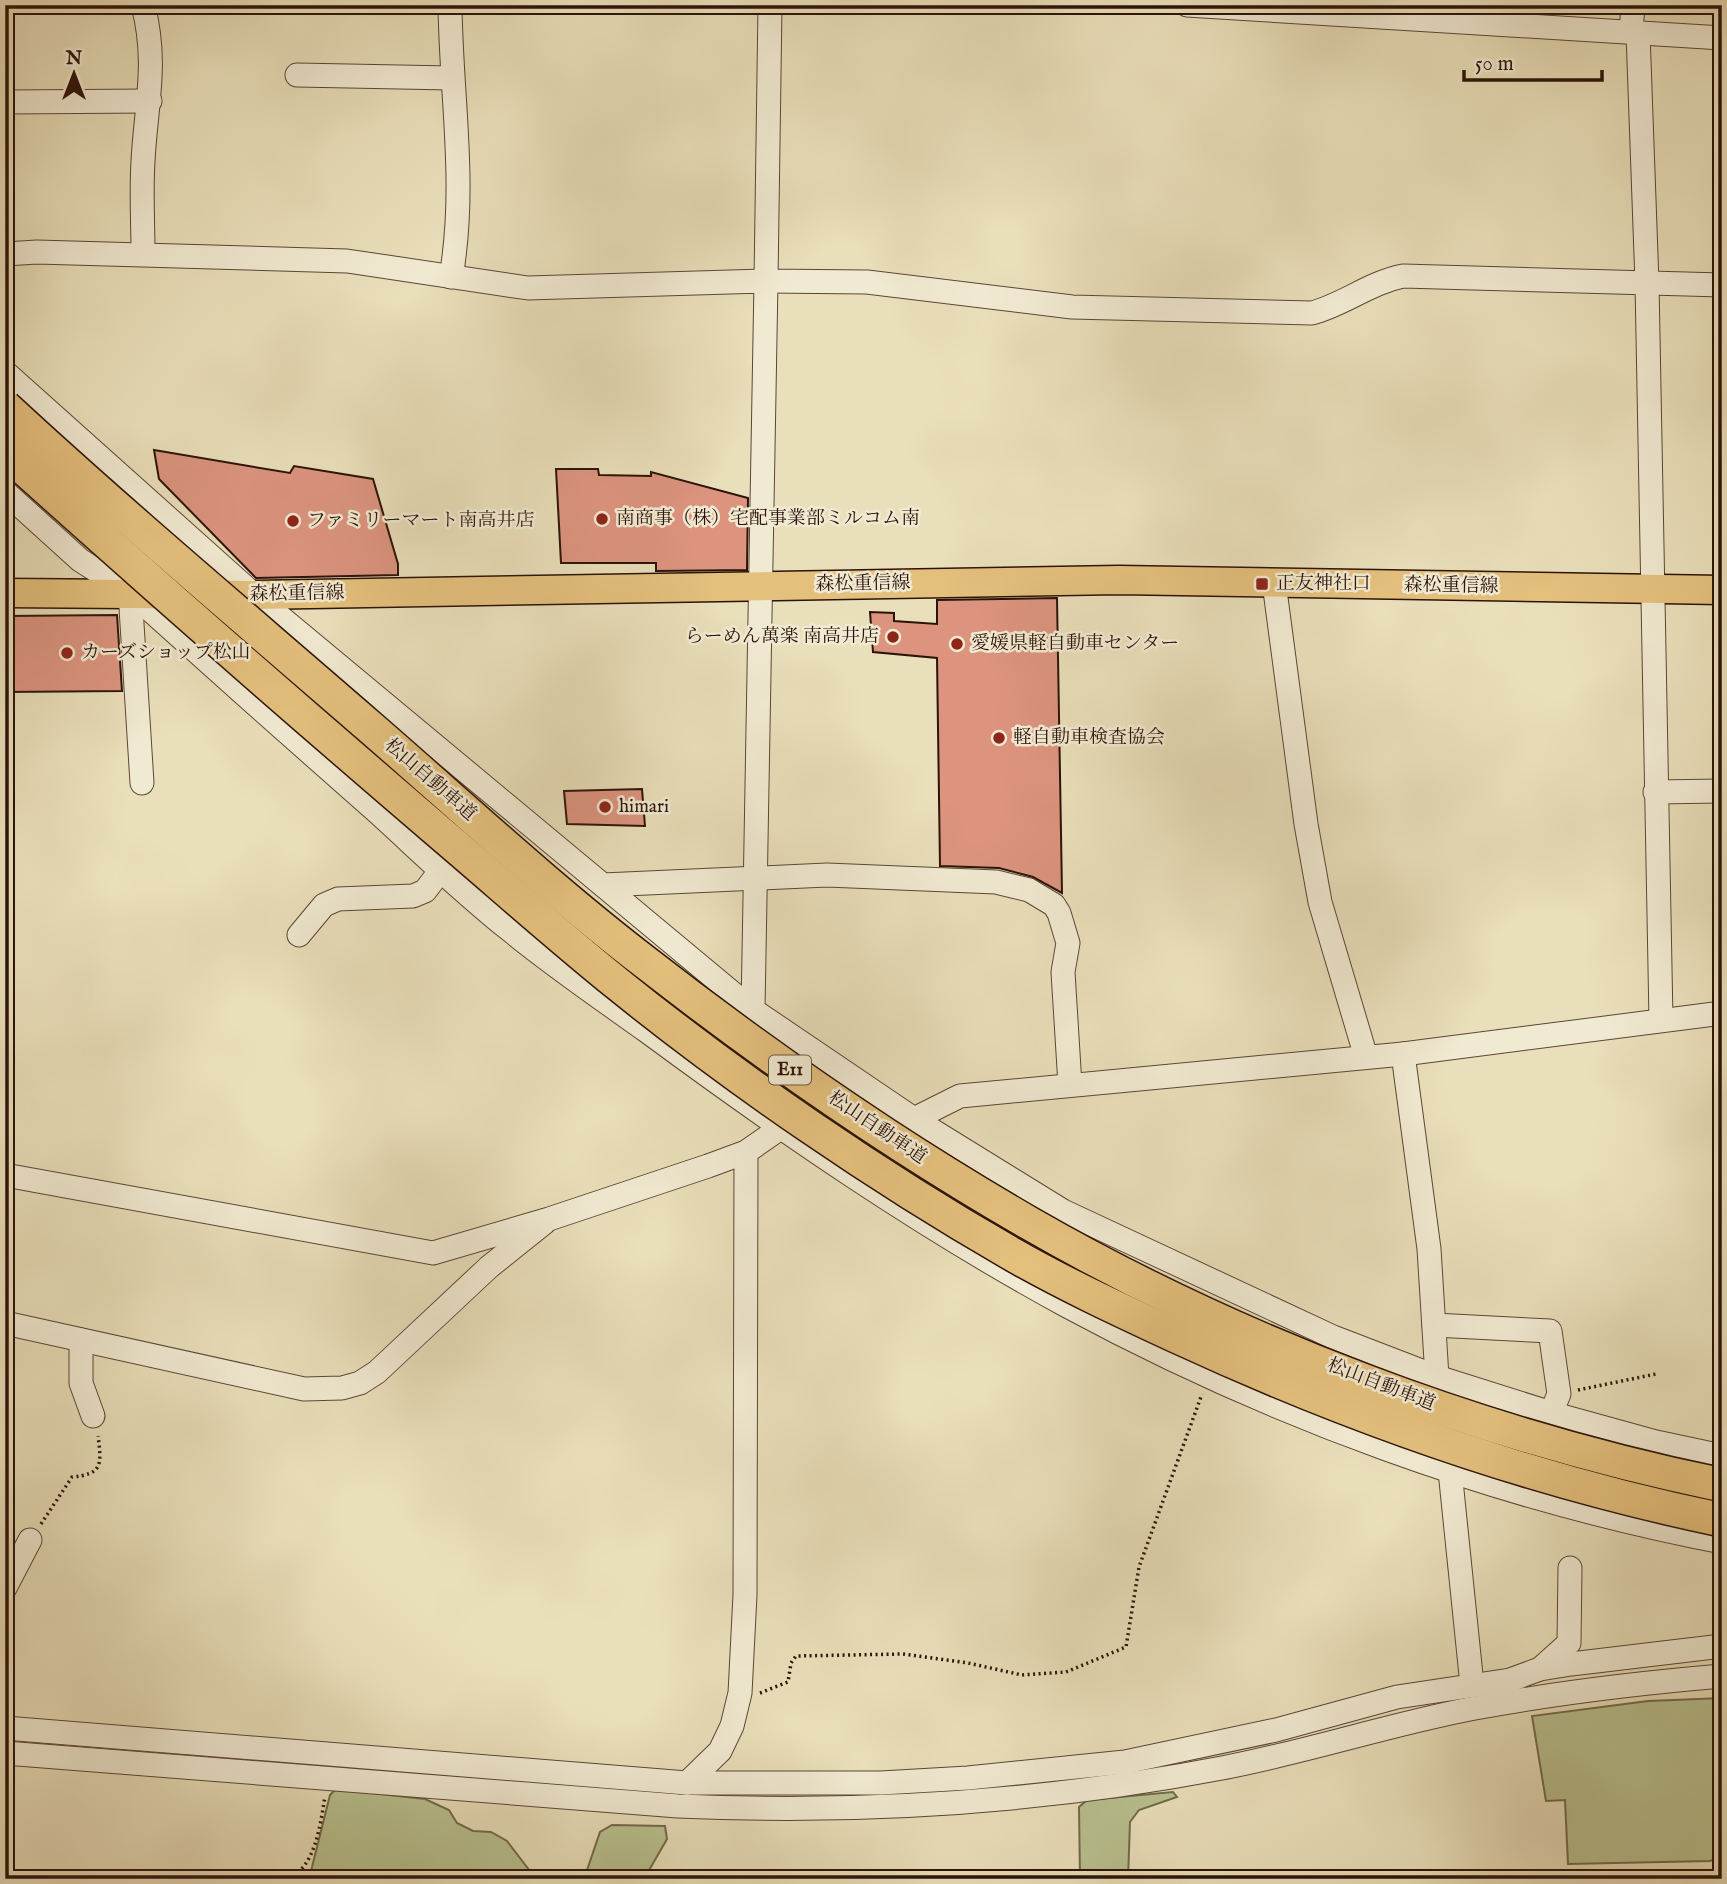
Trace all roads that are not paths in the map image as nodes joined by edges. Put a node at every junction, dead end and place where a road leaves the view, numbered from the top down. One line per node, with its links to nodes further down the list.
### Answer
1 (143, 5): 11 (street)
2 (450, 5): 9 (street)
3 (770, 5): 15 (street)
4 (1187, 5): 6 (street)
5 (1633, 5): 6 (street)
6 (1634, 32): 7 (street); 16 (street)
7 (1722, 38)
8 (297, 75): 9 (street)
9 (451, 78): 14 (street)
10 (5, 102): 11 (street)
11 (150, 102): 13 (street)
12 (5, 254): 13 (street)
13 (143, 254): 14 (street)
14 (451, 277): 15 (street)
15 (766, 281): 16 (street); 23 (street)
16 (1647, 283): 17 (street); 24 (street)
17 (1722, 285)
18 (5, 372): 28 (street)
19 (5, 407): 55 (highway, 松山自動車道 / E11, bridge)
20 (5, 451): 56 (highway, 松山自動車道 / E11, bridge)
21 (5, 492): 26 (street)
22 (1274, 583): 23 (main road, 森松重信線); 24 (main road, 森松重信線); 40 (street)
23 (762, 586): 28 (main road, 森松重信線); 33 (street)
24 (1652, 590): 25 (main road, 森松重信線); 31 (street)
25 (1722, 590)
26 (130, 592): 27 (main road, 森松重信線); 28 (main road, 森松重信線); 29 (street); 32 (street)
27 (5, 593)
28 (254, 595): 34 (street)
29 (142, 783)
30 (1722, 791): 31 (street)
31 (1655, 792): 38 (street)
32 (442, 870): 35 (street); 43 (street)
33 (756, 879): 34 (street); 36 (street); 41 (street)
34 (603, 885): 36 (street)
35 (299, 935)
36 (753, 1010): 42 (street)
37 (1722, 1013): 38 (street)
38 (1661, 1020): 39 (street)
39 (1403, 1054): 40 (street); 48 (street)
40 (1366, 1057): 41 (street)
41 (1070, 1086): 42 (street)
42 (914, 1119): 43 (street); 50 (street)
43 (779, 1129): 44 (street); 54 (street)
44 (746, 1152): 46 (street); 67 (street)
45 (5, 1175): 46 (street)
46 (549, 1219): 49 (street)
47 (5, 1323): 49 (street)
48 (1434, 1325): 50 (street); 51 (street)
49 (81, 1340): 52 (street)
50 (1437, 1377): 51 (street)
51 (1555, 1403): 53 (street)
52 (93, 1416)
53 (1722, 1456)
54 (1450, 1471): 58 (street); 64 (street)
55 (1722, 1485)
56 (1722, 1520)
57 (30, 1540): 60 (street)
58 (1722, 1542)
59 (1570, 1569): 62 (street)
60 (5, 1588)
61 (1722, 1646): 62 (street)
62 (1540, 1670): 64 (street)
63 (1722, 1676): 66 (street)
64 (1472, 1685): 67 (street)
65 (5, 1728): 67 (street)
66 (5, 1753)
67 (687, 1783)

